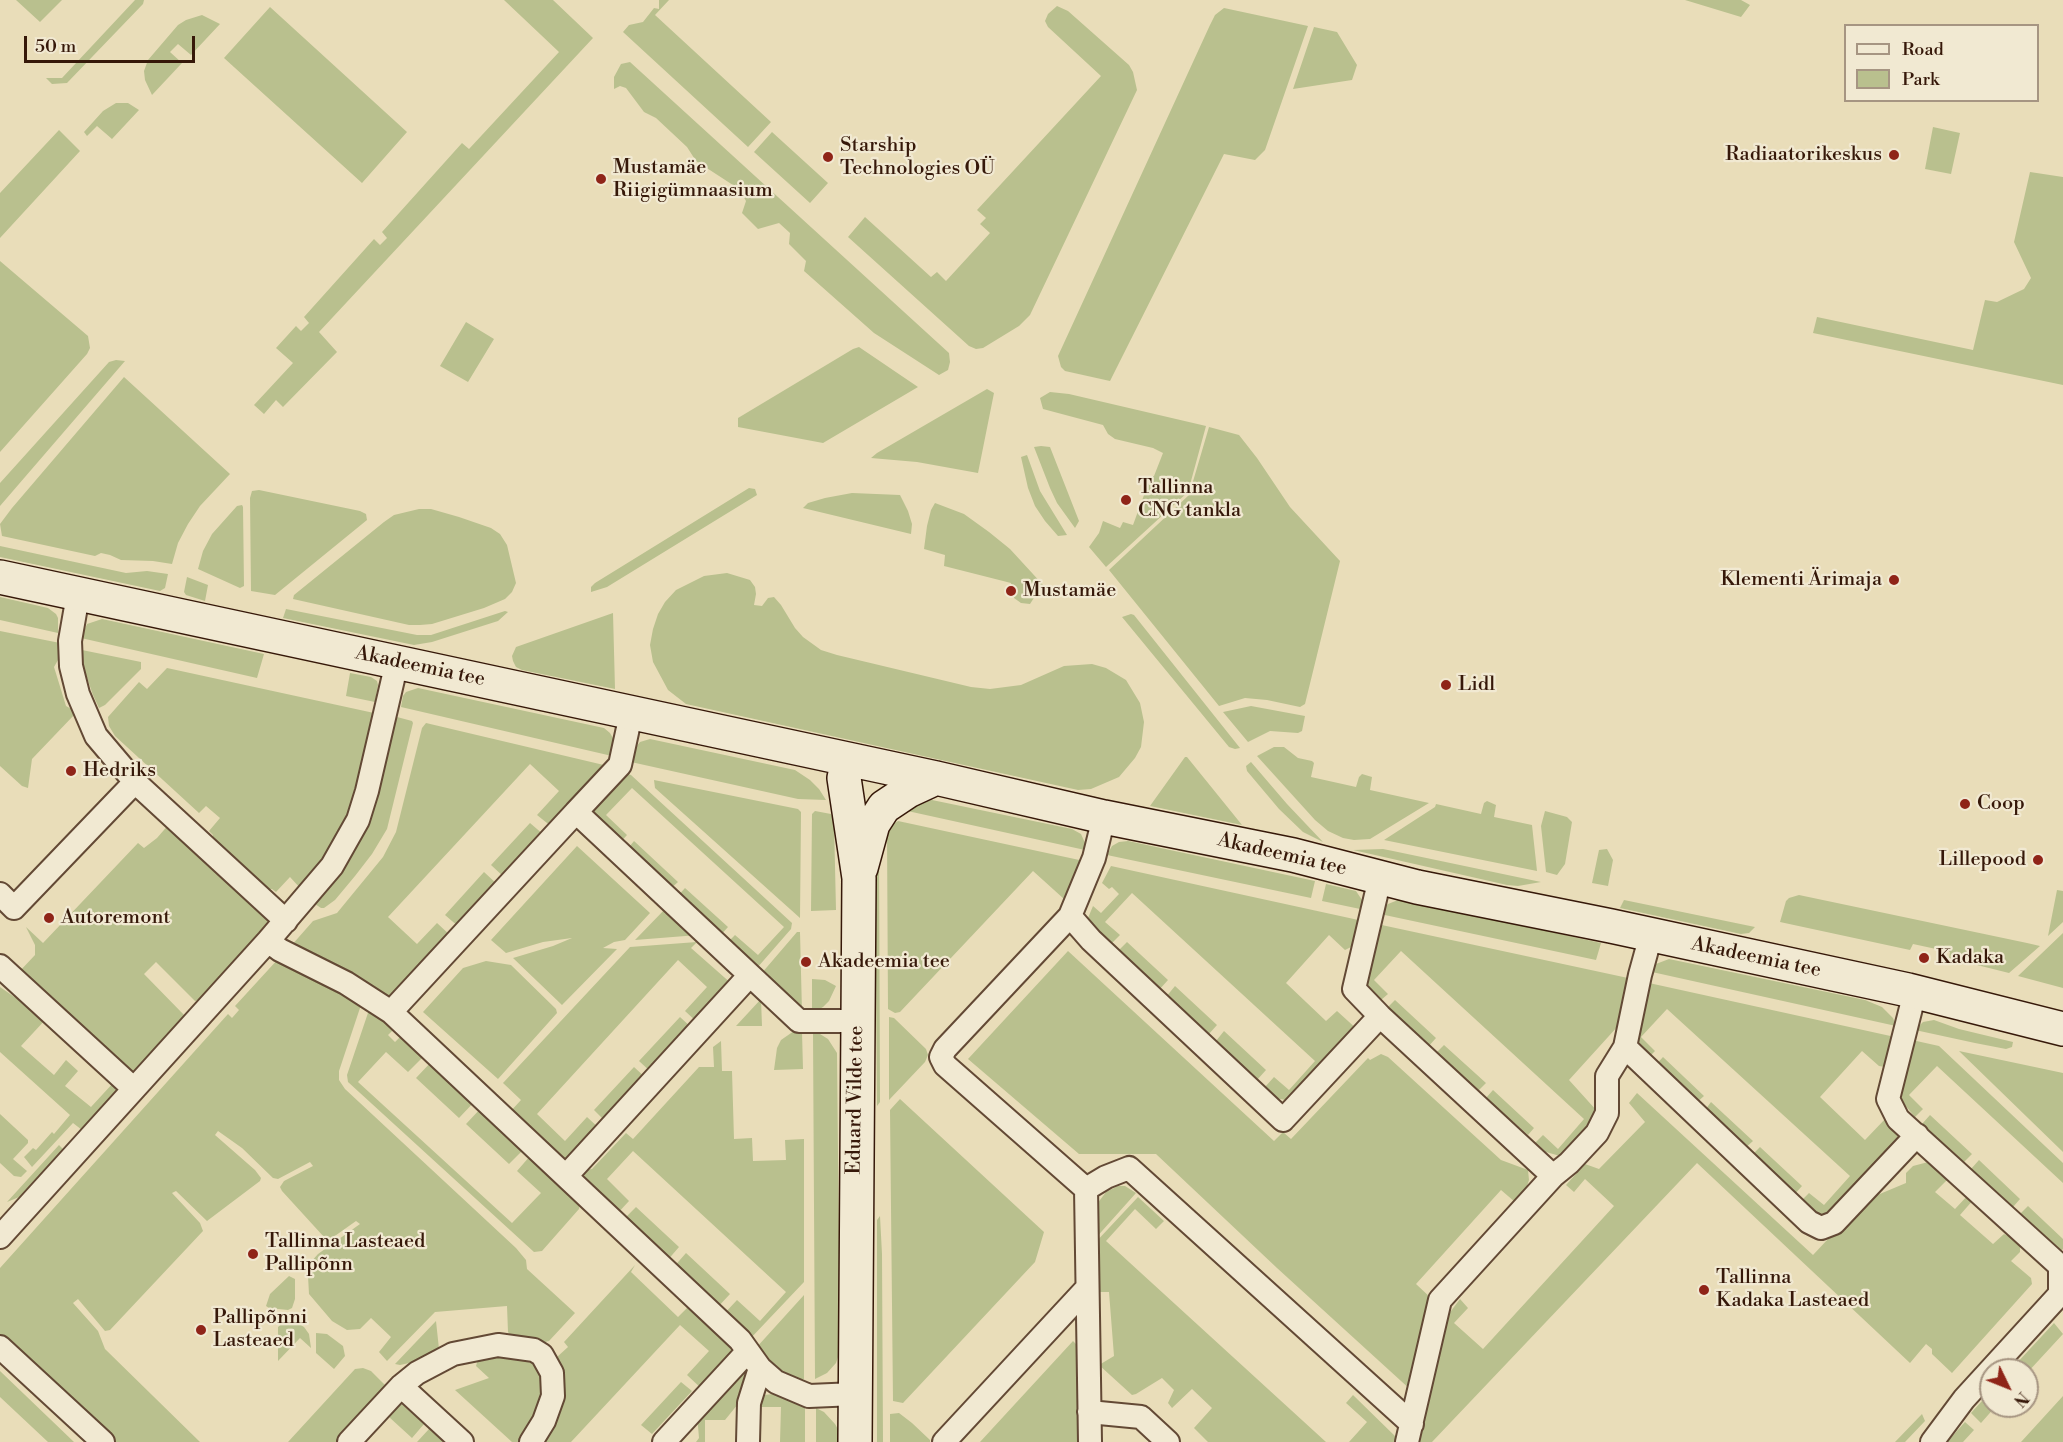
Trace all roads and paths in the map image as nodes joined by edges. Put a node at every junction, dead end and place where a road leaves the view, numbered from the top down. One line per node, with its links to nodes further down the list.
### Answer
1 (0, 577): 2 (main road, Akadeemia tee)
2 (78, 595): 3 (main road, Akadeemia tee); 7 (street)
3 (397, 662): 4 (main road, Akadeemia tee); 14 (street)
4 (631, 714): 5 (main road, Akadeemia tee); 8 (street)
5 (848, 760): 6 (main road, Akadeemia tee); 10 (main road, Eduard Vilde tee)
6 (936, 778): 9 (main road, Akadeemia tee); 10 (main road)
7 (135, 782): 12 (street); 14 (street)
8 (576, 812): 18 (street); 20 (street)
9 (1104, 817): 11 (main road, Akadeemia tee); 13 (street)
10 (859, 878): 22 (main road, Eduard Vilde tee)
11 (1380, 878): 15 (main road, Akadeemia tee); 21 (street)
12 (5, 909)
13 (1070, 916): 21 (street); 30 (street)
14 (286, 921): 16 (street)
15 (1651, 935): 19 (main road, Akadeemia tee); 25 (street)
16 (268, 940): 20 (street); 26 (street)
17 (0, 966): 26 (street)
18 (750, 975): 22 (street); 28 (street)
19 (1915, 992): 23 (main road, Akadeemia tee); 27 (street)
20 (391, 1012): 28 (street)
21 (1380, 1016): 29 (street)
22 (857, 1021): 36 (main road, Eduard Vilde tee)
23 (2056, 1023): 24 (main road, Akadeemia tee)
24 (2063, 1040)
25 (1625, 1047): 27 (street); 29 (street)
26 (134, 1088): 31 (street)
27 (1917, 1135): 49 (street)
28 (566, 1176): 34 (street)
29 (1553, 1176): 38 (street)
30 (1086, 1189): 32 (street); 38 (street)
31 (0, 1237)
32 (1087, 1288): 37 (street); 46 (street)
33 (0, 1347): 39 (street)
34 (754, 1360): 36 (street); 43 (street); 44 (street)
35 (401, 1386): 40 (street); 41 (street); 42 (street)
36 (855, 1394): 45 (main road, Eduard Vilde tee)
37 (1089, 1412): 47 (street); 48 (street)
38 (1410, 1433)
39 (103, 1442)
40 (349, 1442)
41 (462, 1442)
42 (531, 1442)
43 (664, 1442)
44 (748, 1442)
45 (855, 1442)
46 (944, 1442)
47 (1090, 1442)
48 (1168, 1442)
49 (1932, 1442)

